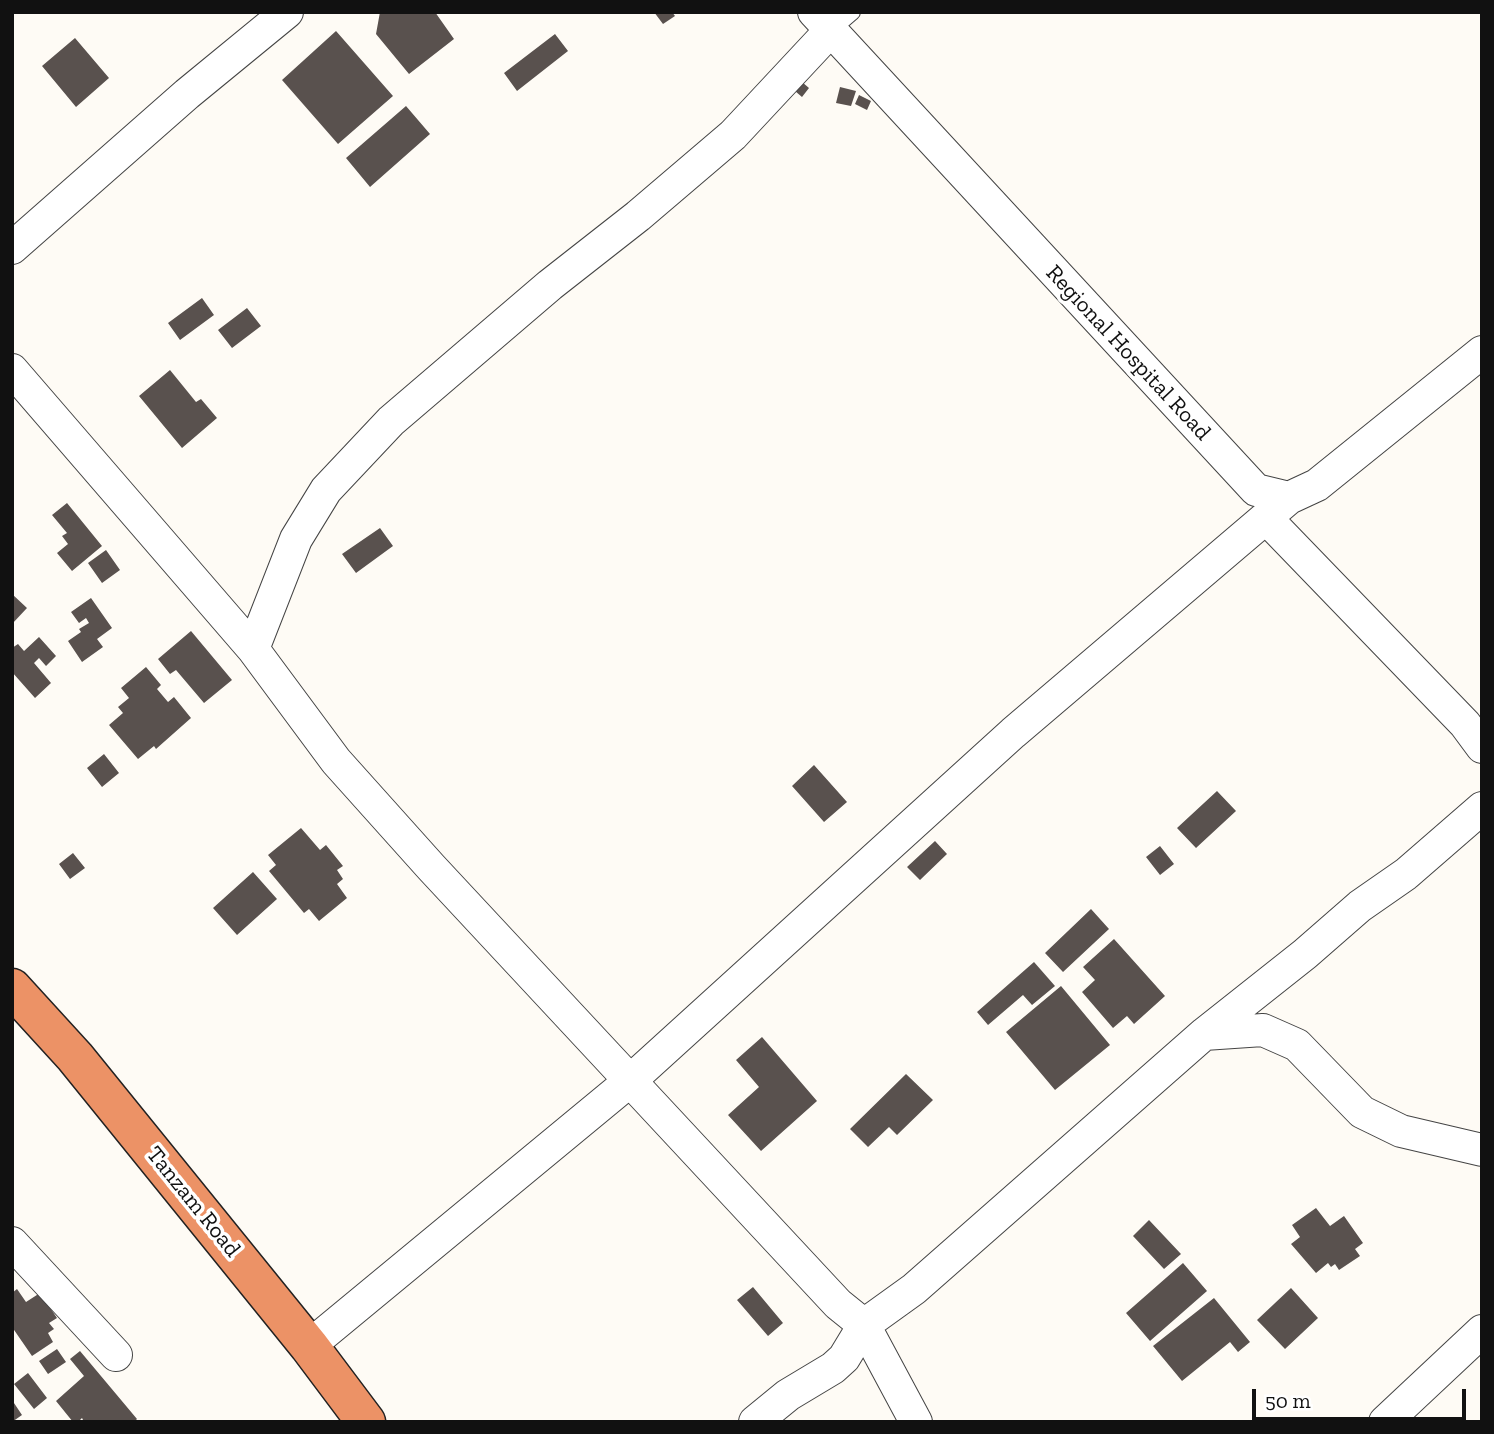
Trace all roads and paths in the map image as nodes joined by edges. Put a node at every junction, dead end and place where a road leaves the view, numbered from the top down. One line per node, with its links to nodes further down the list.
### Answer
1 (287, 12): 3 (street)
2 (832, 18): 6 (street, Regional Hospital Road); 7 (street)
3 (12, 248)
4 (1482, 352): 6 (street)
5 (12, 370): 7 (street)
6 (1278, 508): 8 (street); 12 (street)
7 (253, 649): 12 (street)
8 (1476, 729)
9 (1482, 808): 11 (street)
10 (12, 988): 17 (highway, Tanzam Road)
11 (1204, 1034): 13 (street); 15 (street)
12 (631, 1080): 15 (street); 17 (street)
13 (1482, 1150)
14 (18, 1258): 18 (street)
15 (864, 1325): 20 (street); 21 (street)
16 (1482, 1331): 22 (street)
17 (309, 1346): 19 (highway, Tanzam Road)
18 (116, 1355)
19 (366, 1422)
20 (755, 1422)
21 (916, 1422)
22 (1385, 1422)

